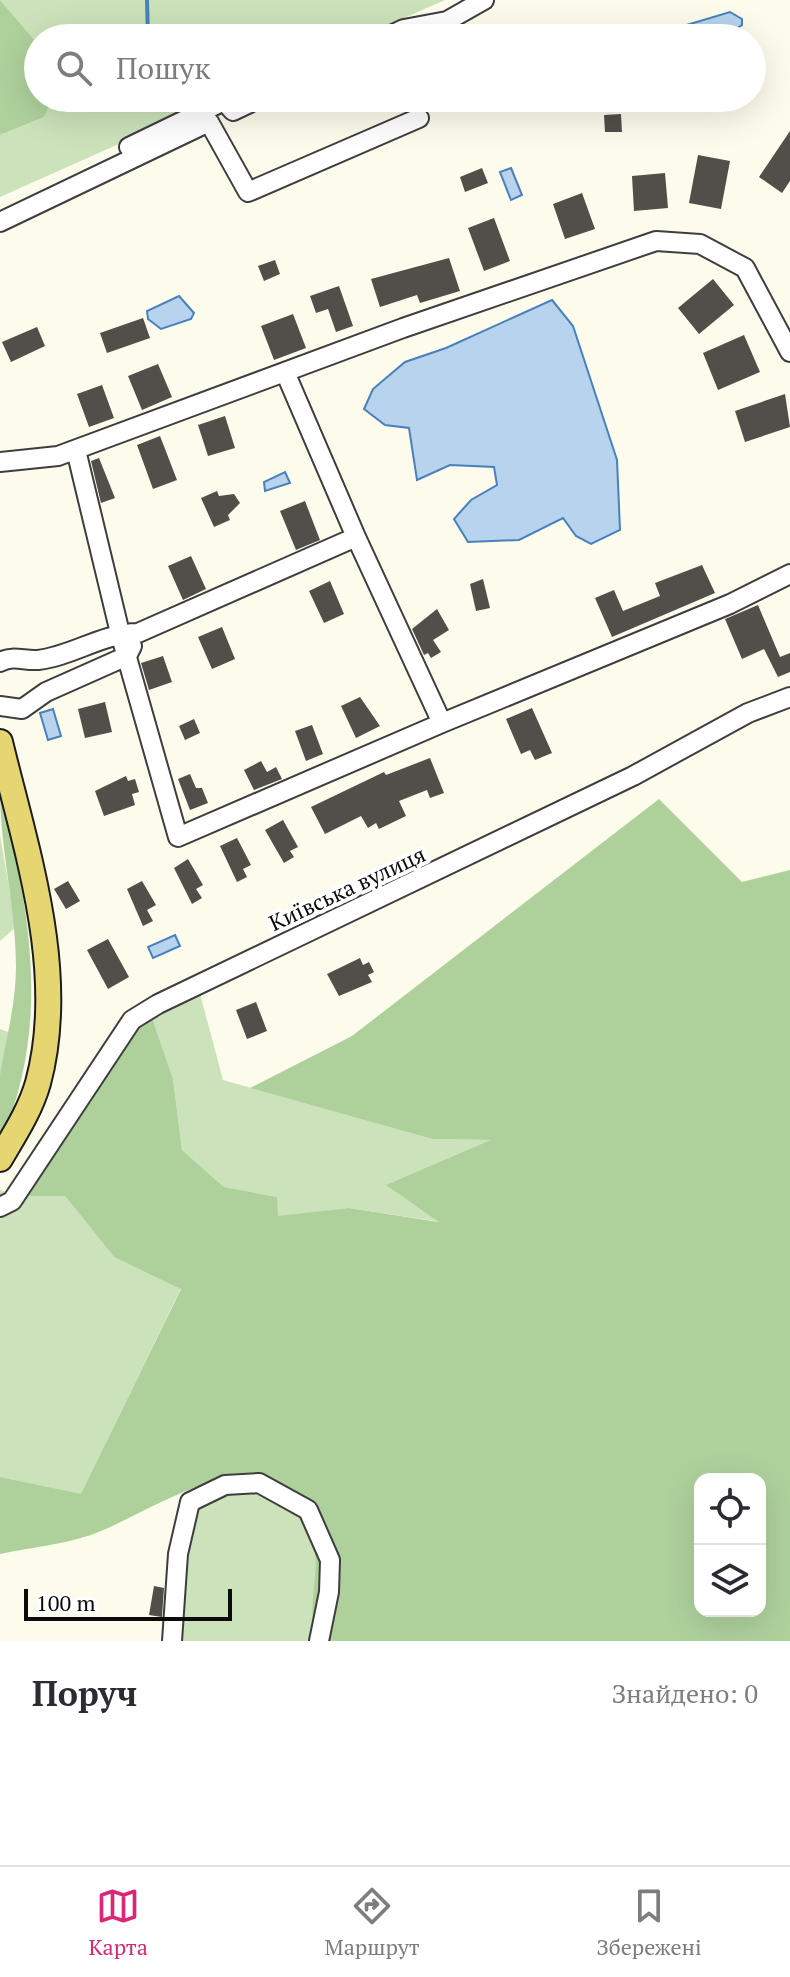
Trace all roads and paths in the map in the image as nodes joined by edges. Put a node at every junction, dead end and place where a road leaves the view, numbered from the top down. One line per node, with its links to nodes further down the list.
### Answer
1 (484, 0): 2 (street)
2 (431, 24)
3 (201, 112): 5 (street)
4 (419, 118): 6 (street)
5 (0, 209)
6 (0, 222)
7 (790, 352): 8 (street)
8 (285, 372): 9 (street); 11 (street)
9 (76, 450): 10 (street); 13 (street)
10 (0, 462)
11 (356, 537): 13 (street); 20 (street)
12 (790, 574): 20 (street)
13 (129, 633): 14 (street); 15 (street)
14 (127, 656): 17 (street); 20 (street)
15 (35, 660): 16 (street); 17 (street)
16 (0, 662)
17 (46, 692): 19 (street)
18 (790, 697): 23 (street, Київська вулиця)
19 (0, 706)
20 (442, 723)
21 (0, 742): 22 (main road)
22 (0, 1159)
23 (0, 1207)
24 (172, 1641): 25 (street)
25 (319, 1641)

